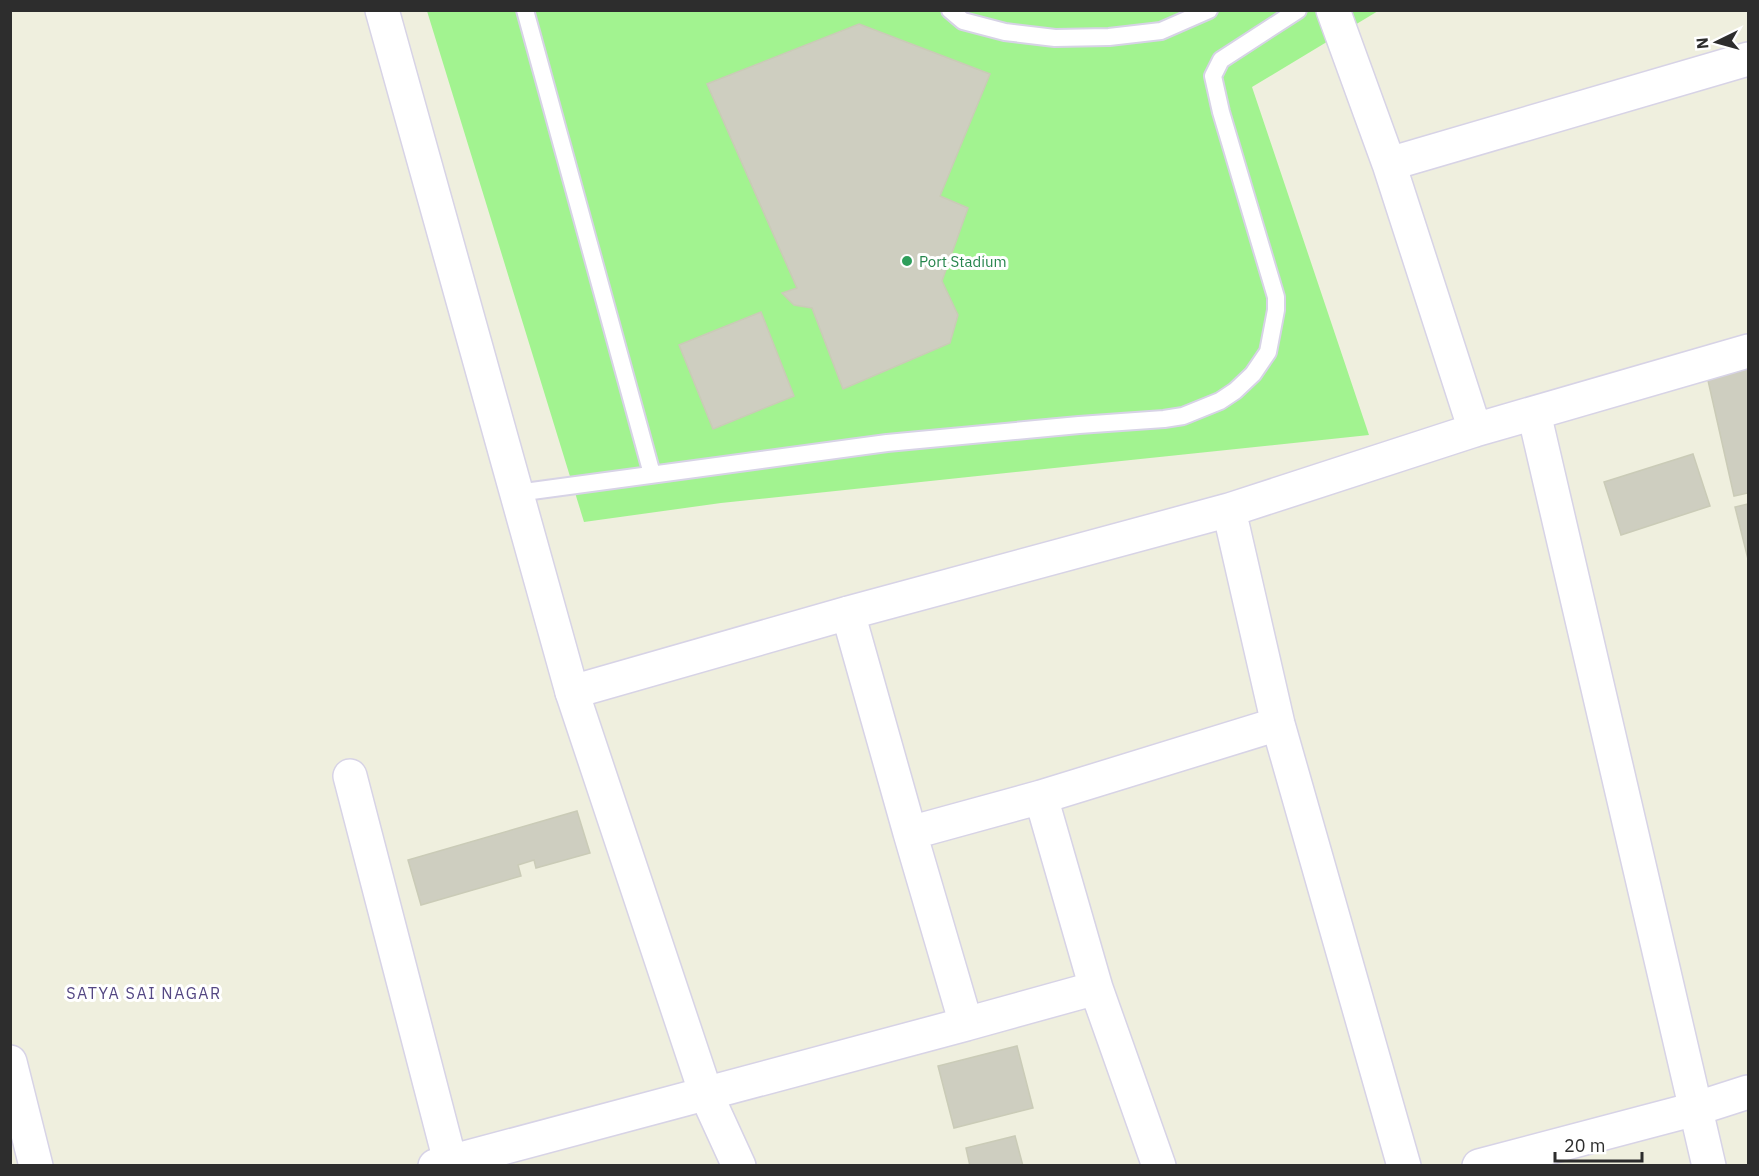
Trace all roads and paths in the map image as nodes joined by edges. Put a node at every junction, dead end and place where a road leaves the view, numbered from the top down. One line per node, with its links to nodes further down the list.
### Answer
1 (382, 10): 13 (street)
2 (525, 10): 12 (lane)
3 (950, 10): 4 (lane)
4 (1209, 10)
5 (1298, 10): 12 (lane)
6 (1333, 10): 8 (street)
7 (1749, 59): 8 (street)
8 (1389, 164): 11 (street)
9 (1749, 351): 10 (street)
10 (1534, 413): 11 (street); 26 (street)
11 (1475, 430): 14 (street)
12 (652, 474): 13 (lane)
13 (517, 493): 16 (street)
14 (1229, 510): 15 (street); 17 (street)
15 (848, 613): 16 (street); 20 (street)
16 (572, 692): 25 (street)
17 (1278, 723): 19 (street); 31 (street)
18 (350, 776): 27 (street)
19 (1041, 797): 20 (street); 21 (street)
20 (910, 833): 22 (street)
21 (1096, 988): 22 (street); 30 (street)
22 (966, 1024): 25 (street)
23 (10, 1062): 28 (street)
24 (1749, 1092): 26 (street)
25 (706, 1095): 27 (street); 29 (street)
26 (1695, 1109): 32 (street); 33 (street)
27 (442, 1163)
28 (36, 1166)
29 (739, 1166)
30 (1159, 1166)
31 (1404, 1166)
32 (1479, 1166)
33 (1709, 1166)

